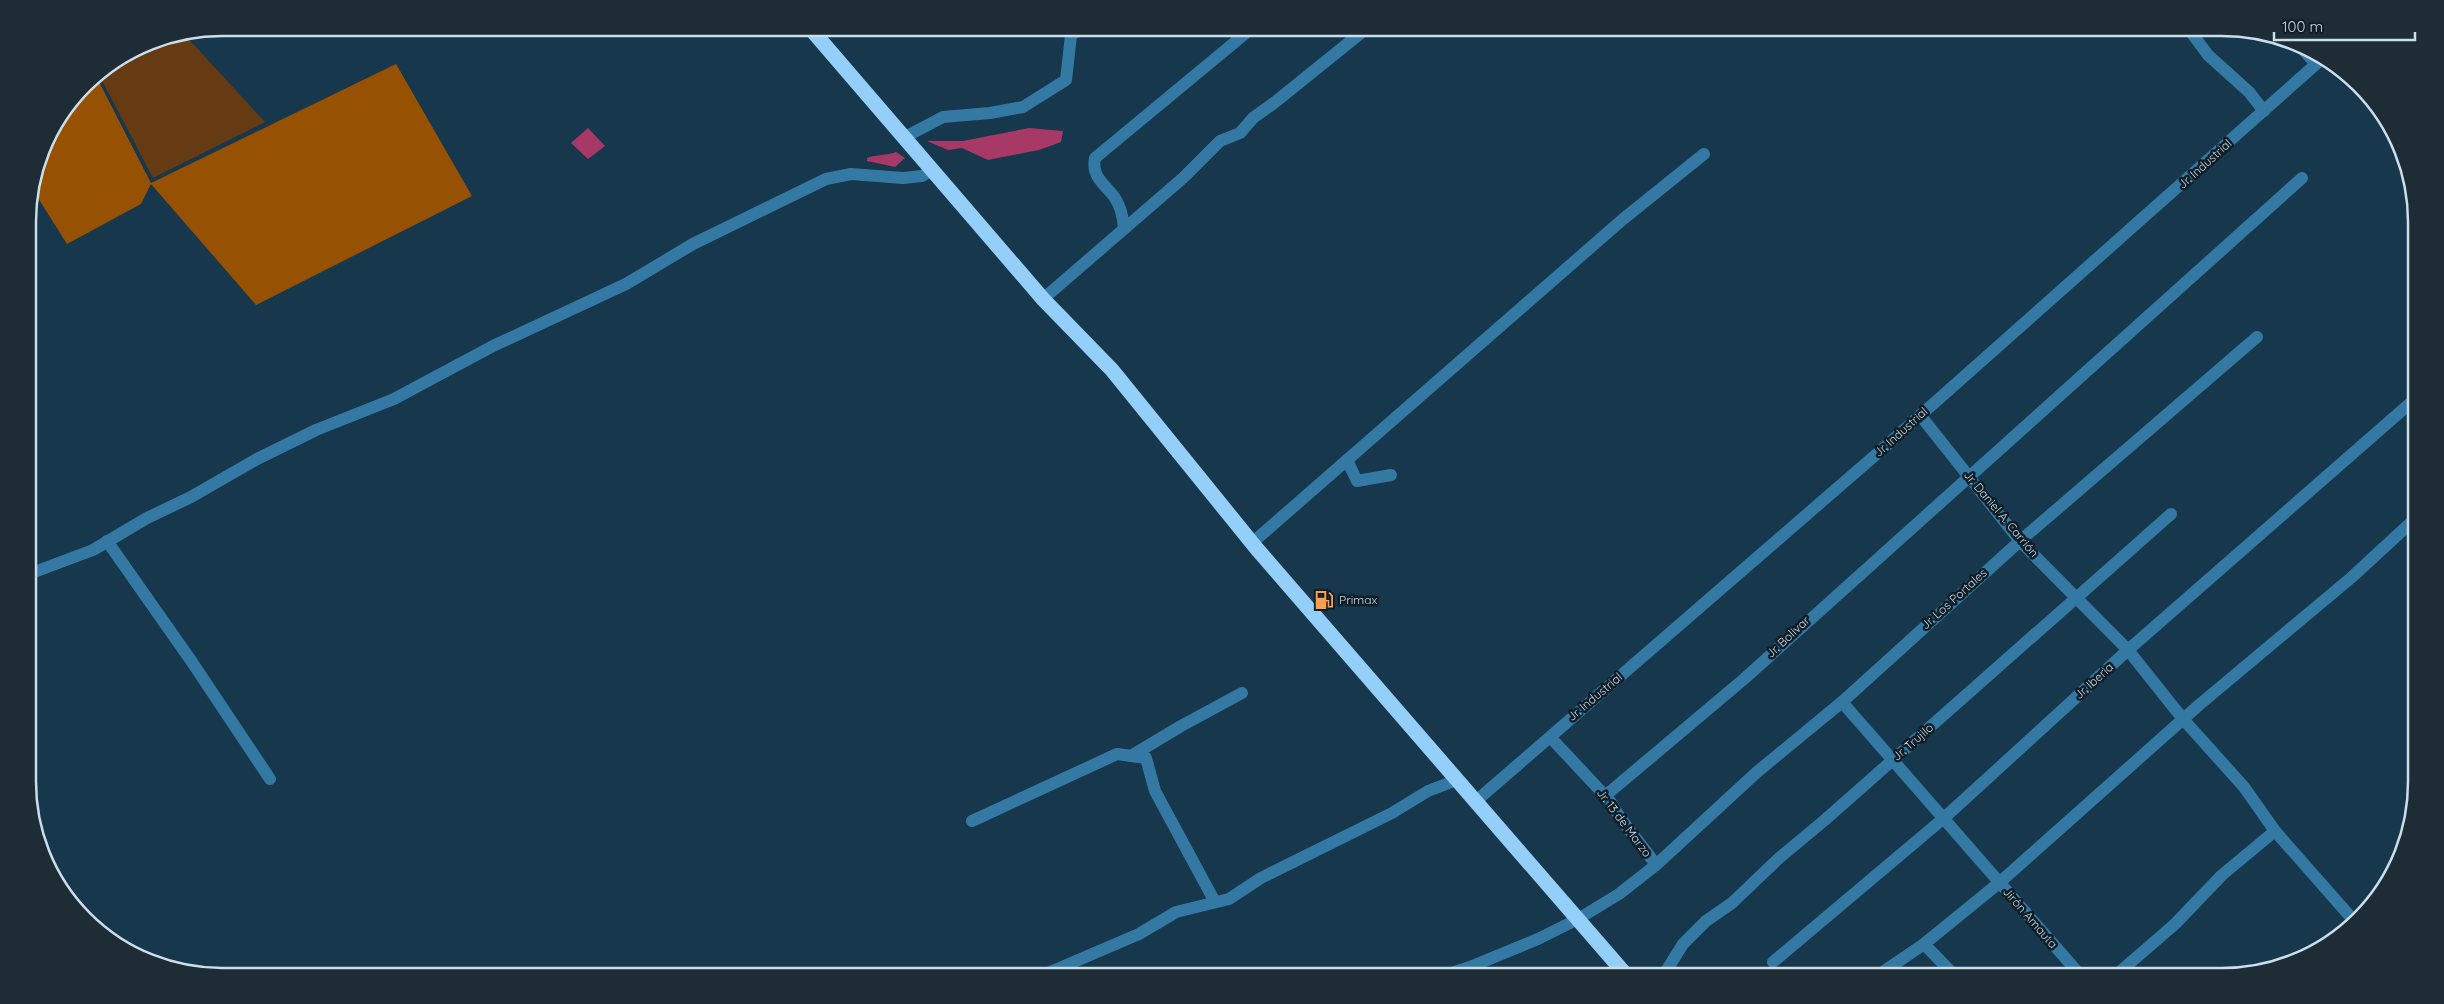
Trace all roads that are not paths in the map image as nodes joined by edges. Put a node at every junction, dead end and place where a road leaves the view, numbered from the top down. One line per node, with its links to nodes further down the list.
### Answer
1 (817, 36): 8 (highway)
2 (1071, 36): 8 (street)
3 (1242, 36): 12 (street)
4 (1357, 36): 12 (street)
5 (2194, 36): 7 (street)
6 (2318, 63): 7 (street, Jr. Industrial)
7 (2264, 111): 16 (street, Jr. Industrial)
8 (905, 137): 10 (highway)
9 (1704, 154): 17 (street)
10 (933, 170): 13 (highway); 23 (street)
11 (2302, 178): 19 (street, Jr. Bolivar)
12 (1124, 228): 13 (street)
13 (1043, 299): 24 (highway)
14 (2258, 337): 22 (street, Jr. Los Portales)
15 (2408, 406): 27 (street, Jr. Iberia)
16 (1920, 416): 19 (street, Jr. Daniel A. Carrión); 31 (street, Jr. Industrial)
17 (1347, 460): 18 (street); 24 (street)
18 (1391, 475)
19 (1970, 478): 22 (street, Jr. Daniel A. Carrión); 36 (street, Jr. Bolivar)
20 (2171, 514): 26 (street, Jr. Trujilo)
21 (2408, 525): 30 (street)
22 (2020, 540): 26 (street, Jr. Daniel A. Carrión); 29 (street, Jr. Los Portales)
23 (107, 541): 25 (street); 34 (street)
24 (1252, 542): 35 (highway)
25 (36, 571)
26 (2077, 597): 27 (street, Jr. Daniel A. Carrión); 33 (street, Jr. Trujilo)
27 (2128, 650): 30 (street, Jr. Daniel A. Carrión); 38 (street, Jr. Iberia)
28 (1242, 693): 32 (street)
29 (1842, 702): 33 (street, Jirón Amauta); 41 (street, Jr. Los Portales)
30 (2183, 719): 40 (street, Jr. Daniel A. Carrión); 42 (street)
31 (1551, 738): 36 (street, Jr. 13 de Marzo); 37 (street, Jr. Industrial)
32 (1131, 756): 39 (street); 43 (street)
33 (1893, 760): 38 (street, Jirón Amauta); 51 (street, Jr. Trujilo)
34 (270, 779)
35 (1457, 780): 37 (highway); 43 (street)
36 (1605, 796): 41 (street, Jr. 13 de Marzo)
37 (1476, 801): 45 (highway)
38 (1944, 818): 42 (street, Jirón Amauta); 47 (street, Jr. Iberia)
39 (972, 821)
40 (2275, 831): 44 (street, Jr. Daniel A. Carrión); 55 (street)
41 (1656, 865): 45 (street, Jr. Los Portales)
42 (2000, 883): 46 (street); 54 (street, Jirón Amauta)
43 (1215, 902): 48 (street)
44 (2350, 916)
45 (1578, 919): 49 (street, Jr. Los Portales); 50 (highway)
46 (1924, 944): 52 (street); 53 (street)
47 (1773, 962)
48 (1060, 968)
49 (1467, 968)
50 (1620, 968)
51 (1668, 968)
52 (1889, 968)
53 (1947, 968)
54 (2074, 968)
55 (2124, 968)

